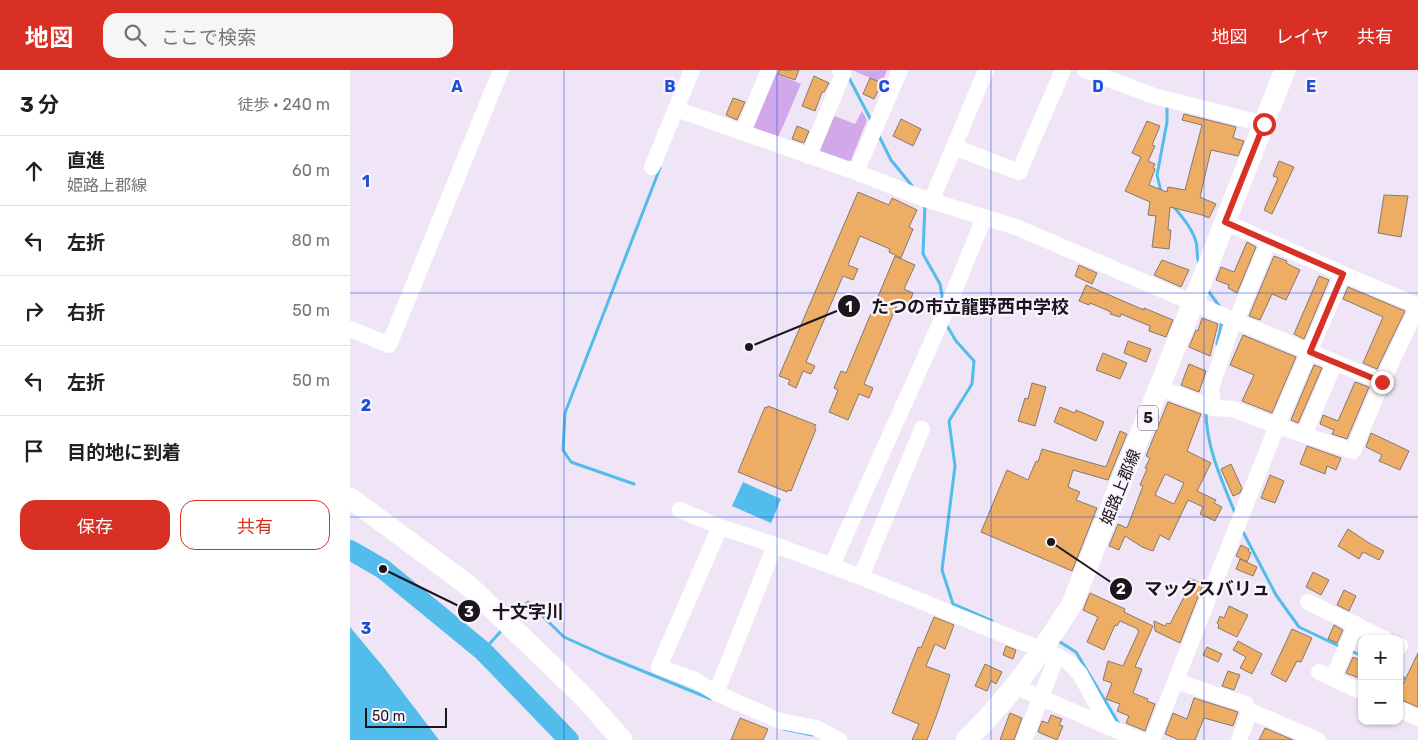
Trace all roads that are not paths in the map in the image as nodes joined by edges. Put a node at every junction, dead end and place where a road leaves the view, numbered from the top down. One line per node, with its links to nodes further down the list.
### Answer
1 (501, 70): 25 (street)
2 (692, 70): 10 (street)
3 (769, 70): 12 (street)
4 (900, 70): 16 (street)
5 (986, 70): 13 (street)
6 (1063, 70): 13 (street)
7 (1085, 70): 11 (street)
8 (1285, 70): 11 (main road, 姫路上郡線 / 5)
9 (842, 71): 14 (street)
10 (676, 109): 12 (street); 15 (street)
11 (1264, 124): 19 (main road, 姫路上郡線 / 5)
12 (743, 132): 14 (street)
13 (954, 147): 17 (street)
14 (809, 156): 16 (street)
15 (652, 167)
16 (856, 172): 17 (street)
17 (931, 201): 18 (street)
18 (984, 218): 22 (street); 34 (street)
19 (1225, 222): 20 (street); 22 (main road, 姫路上郡線 / 5)
20 (1269, 241): 21 (street); 24 (street)
21 (1343, 274): 23 (street); 26 (street)
22 (1194, 304): 24 (street); 29 (main road, 姫路上郡線 / 5)
23 (1418, 306): 28 (street)
24 (1226, 317): 26 (street); 30 (street)
25 (350, 329)
26 (1310, 352): 27 (street); 31 (street)
27 (1336, 362): 28 (street); 33 (street)
28 (1382, 382): 33 (street)
29 (1160, 388): 30 (street); 45 (main road, 姫路上郡線 / 5)
30 (1213, 408): 31 (street)
31 (1277, 426): 33 (street); 46 (street)
32 (922, 429): 35 (street)
33 (1304, 435)
34 (886, 446): 35 (street); 40 (street)
35 (910, 458): 41 (street)
36 (350, 498): 55 (main road)
37 (680, 510): 38 (street)
38 (720, 527): 39 (street); 49 (street)
39 (775, 545): 40 (street); 49 (street)
40 (832, 566): 41 (street)
41 (861, 577): 45 (street)
42 (1308, 602): 43 (street)
43 (1356, 624): 44 (street); 48 (street)
44 (1377, 635)
45 (1050, 653): 47 (main road, 姫路上郡線 / 5); 50 (street); 54 (street)
46 (1176, 680): 51 (street); 60 (street)
47 (1014, 686): 50 (street); 57 (main road, 姫路上郡線 / 5)
48 (1358, 690)
49 (716, 693): 56 (street)
50 (1041, 699): 54 (street); 58 (street)
51 (1246, 704)
52 (1403, 711): 53 (street)
53 (1418, 718)
54 (1108, 726): 59 (street)
55 (622, 740)
56 (839, 740)
57 (966, 740)
58 (1024, 740)
59 (1140, 740)
60 (1152, 740)
61 (1239, 740): 62 (street)
62 (1318, 740)

